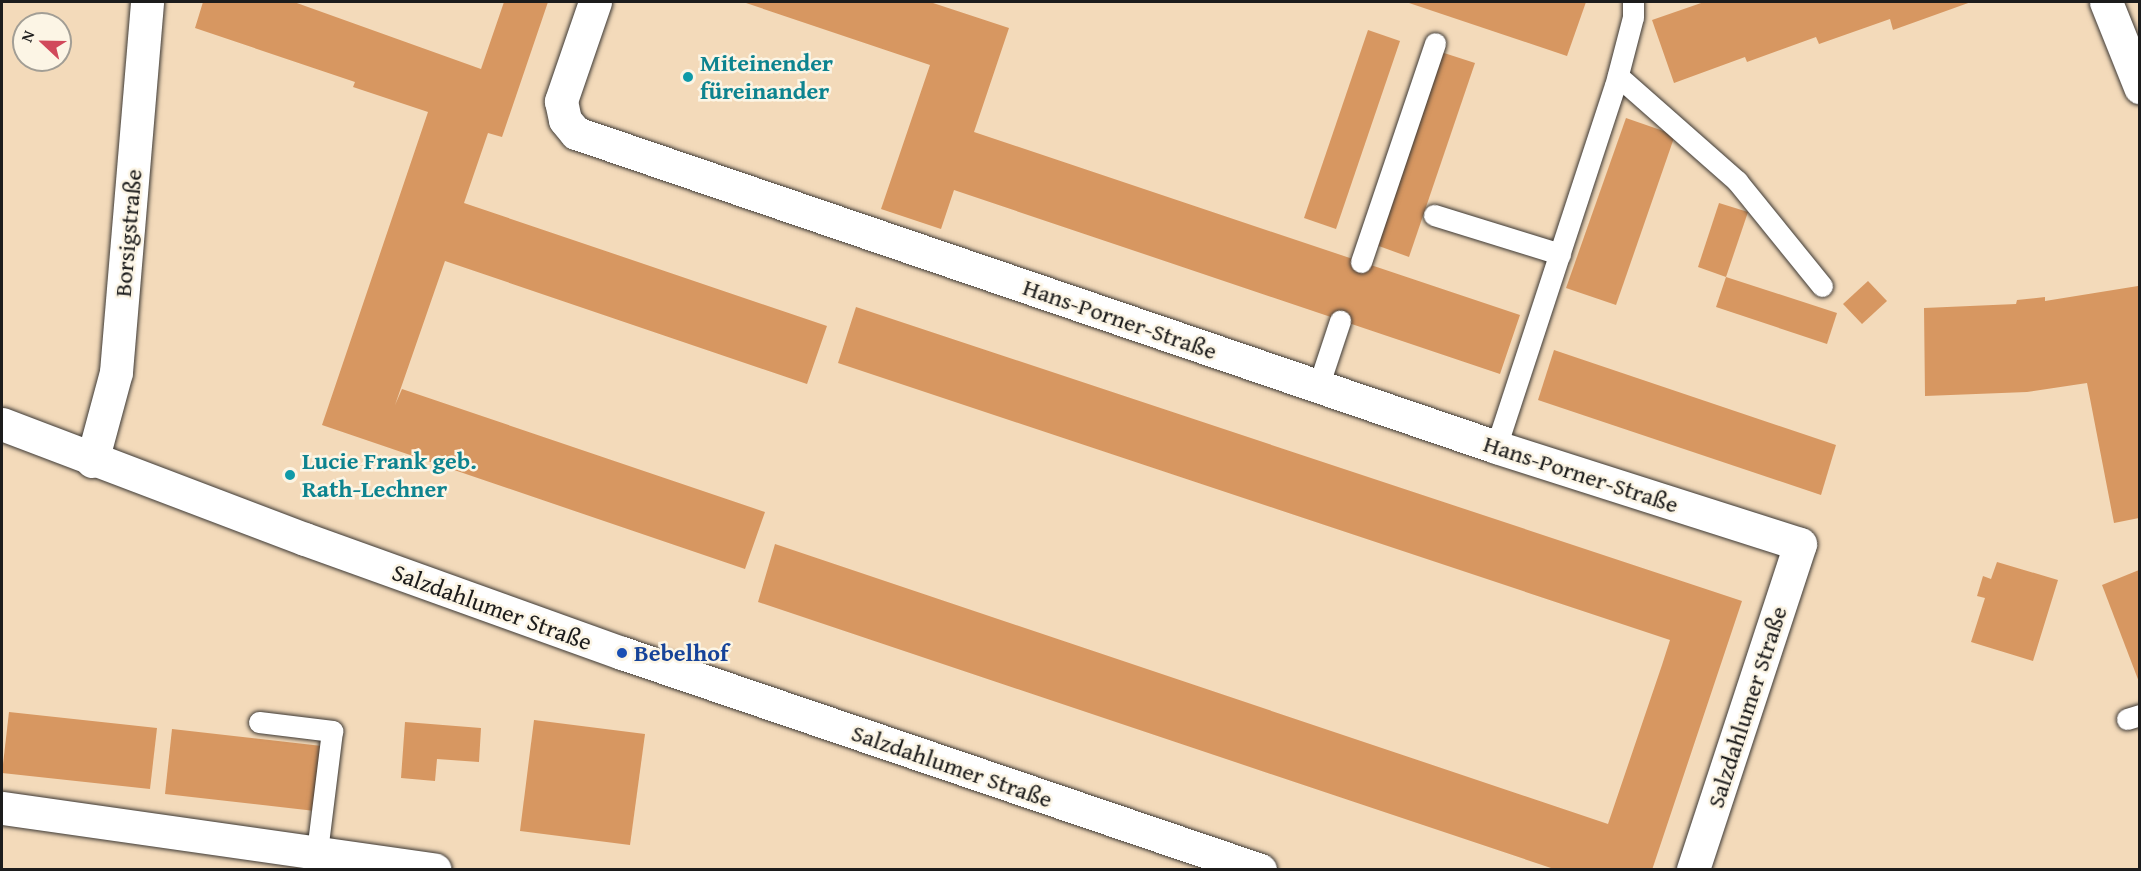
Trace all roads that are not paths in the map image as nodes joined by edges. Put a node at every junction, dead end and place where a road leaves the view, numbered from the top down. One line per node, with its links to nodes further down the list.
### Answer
1 (147, 2): 16 (street, Borsigstraße)
2 (595, 2): 13 (street, Hans-Porner-Straße)
3 (1633, 2): 6 (lane)
4 (2106, 2): 7 (street)
5 (1435, 43): 10 (lane)
6 (1618, 76): 9 (lane); 11 (lane)
7 (2139, 87)
8 (1434, 215): 9 (lane)
9 (1560, 254): 15 (lane)
10 (1361, 262)
11 (1822, 286)
12 (1341, 321): 13 (lane)
13 (1318, 387): 15 (street, Hans-Porner-Straße)
14 (2, 424): 16 (street, Salzdahlumer Straße)
15 (1496, 447): 17 (street, Hans-Porner-Straße)
16 (92, 461): 22 (street, Salzdahlumer Straße)
17 (1800, 544): 23 (street, Salzdahlumer Straße)
18 (259, 722): 20 (lane)
19 (2, 808): 20 (street)
20 (324, 859): 21 (street)
21 (435, 870)
22 (1260, 870)
23 (1693, 870)

